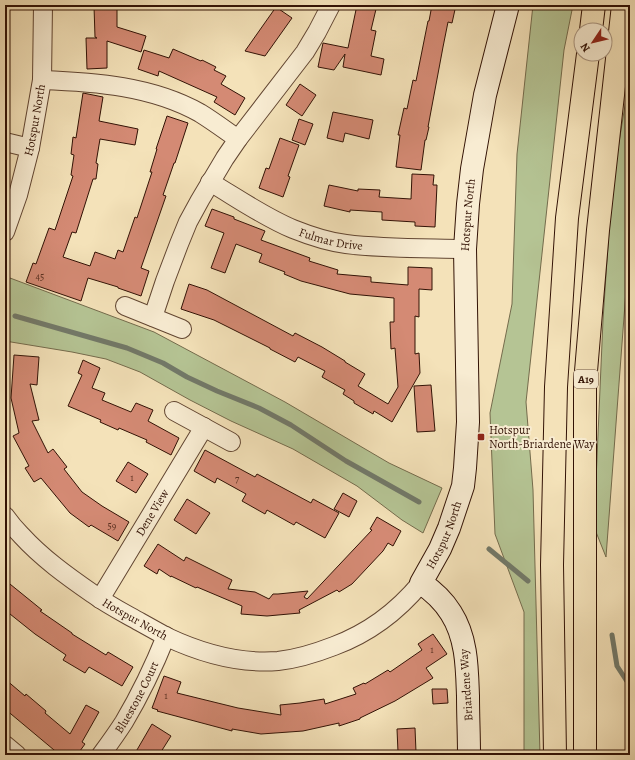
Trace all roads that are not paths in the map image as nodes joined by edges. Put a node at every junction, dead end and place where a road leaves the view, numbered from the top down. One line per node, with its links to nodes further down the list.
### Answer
1 (43, 5): 8 (street, Hotspur North)
2 (331, 5): 9 (street)
3 (508, 5): 14 (street, Hotspur North)
4 (594, 5): 6 (highway)
5 (623, 5): 30 (highway, A19)
6 (592, 22)
7 (587, 62): 29 (highway, A19)
8 (42, 80): 9 (street); 11 (street, Hotspur North)
9 (238, 139): 12 (street)
10 (5, 142): 11 (street)
11 (30, 148): 13 (street, Hotspur North)
12 (210, 182): 14 (street, Fulmar Drive); 16 (street)
13 (5, 232)
14 (465, 249): 22 (street, Hotspur North)
15 (125, 306): 16 (street)
16 (153, 317): 17 (street)
17 (182, 329)
18 (174, 411): 19 (street)
19 (204, 427): 20 (street); 23 (street, Dene View)
20 (231, 442)
21 (5, 516): 23 (street, Hotspur North)
22 (421, 583): 24 (street, Hotspur North); 28 (street, Briardene Way)
23 (100, 599): 24 (street, Hotspur North)
24 (166, 636): 27 (street, Bluestone Court)
25 (5, 745): 26 (street)
26 (17, 755)
27 (102, 755)
28 (469, 755)
29 (555, 755)
30 (585, 755)

